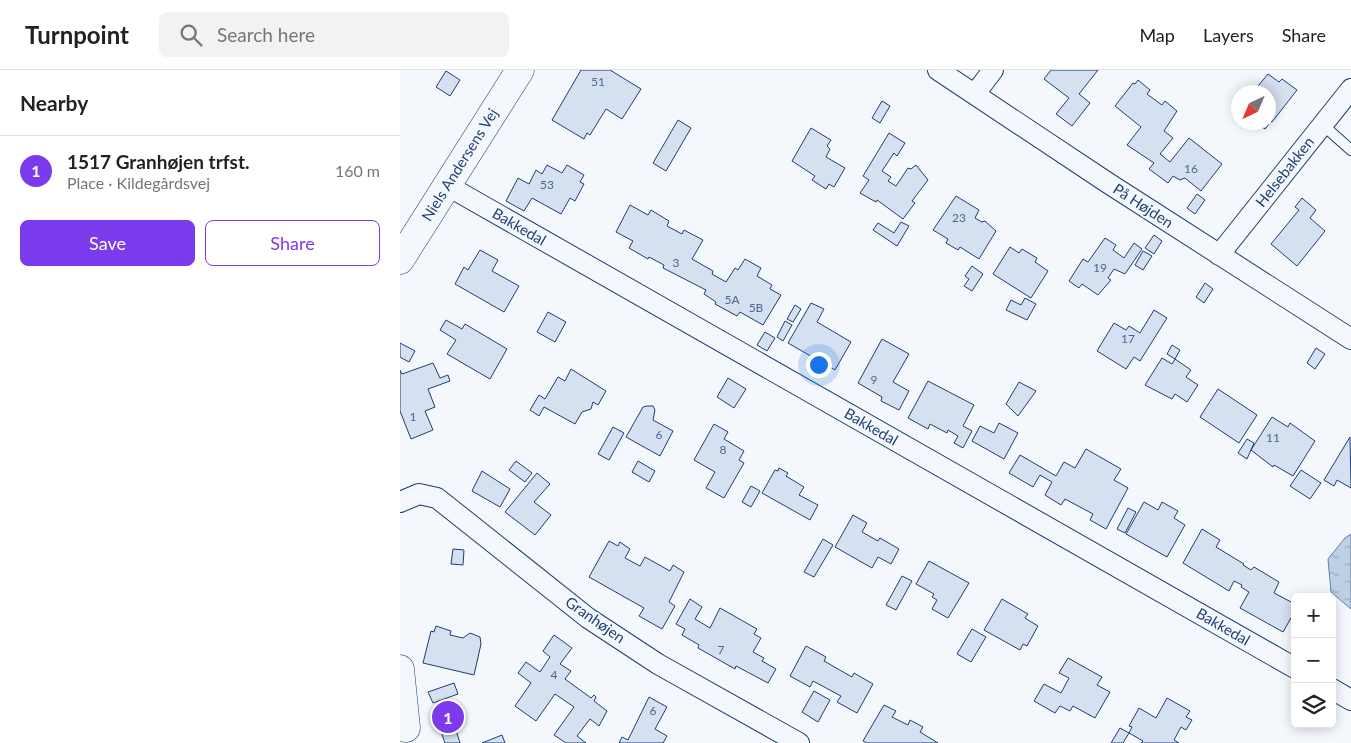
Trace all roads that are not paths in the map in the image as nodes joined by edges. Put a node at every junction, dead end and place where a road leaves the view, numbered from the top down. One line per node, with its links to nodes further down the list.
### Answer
1 (520, 70): 8 (street, Niels Andersens Vej)
2 (938, 70): 5 (street, På Højden)
3 (993, 70): 5 (street)
4 (1351, 89): 6 (street, Helsebakken)
5 (974, 94): 9 (street, På Højden)
6 (1323, 125): 7 (lane); 9 (street, Helsebakken)
7 (1351, 150)
8 (448, 186): 10 (street, Niels Andersens Vej); 13 (street, Bakkedal)
9 (1219, 256): 11 (street, På Højden)
10 (400, 260)
11 (1351, 339)
12 (400, 502): 18 (street, Granhøjen)
13 (1291, 666)
14 (400, 669): 17 (street)
15 (1336, 691): 16 (street)
16 (1351, 700)
17 (405, 729)
18 (799, 743)

